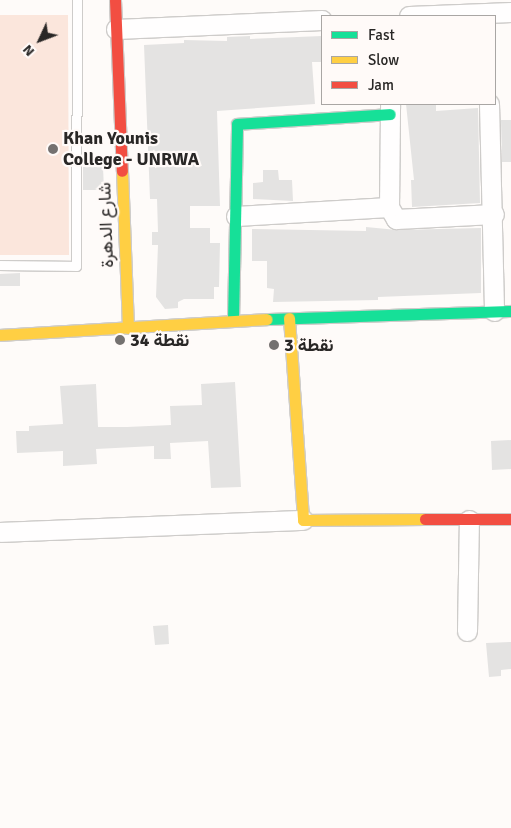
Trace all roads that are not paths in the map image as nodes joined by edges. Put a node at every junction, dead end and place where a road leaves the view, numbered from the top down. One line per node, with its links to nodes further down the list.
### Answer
1 (77, 0): 13 (lane)
2 (115, 0): 7 (street, شارع الدهرة)
3 (484, 10): 4 (street); 5 (street)
4 (511, 12)
5 (422, 15)
6 (321, 20): 7 (street)
7 (116, 29): 17 (street, شارع الدهرة)
8 (489, 105): 11 (street)
9 (390, 109): 10 (street); 12 (street)
10 (389, 207): 11 (street); 12 (street)
11 (500, 210): 14 (street)
12 (236, 216): 16 (street)
13 (0, 265)
14 (503, 311): 15 (street)
15 (290, 318): 16 (street); 20 (street)
16 (233, 320): 17 (street)
17 (128, 328): 18 (street)
18 (0, 335)
19 (511, 519): 21 (street)
20 (303, 520): 21 (street); 22 (street)
21 (469, 520): 23 (street)
22 (0, 532)
23 (466, 630)

